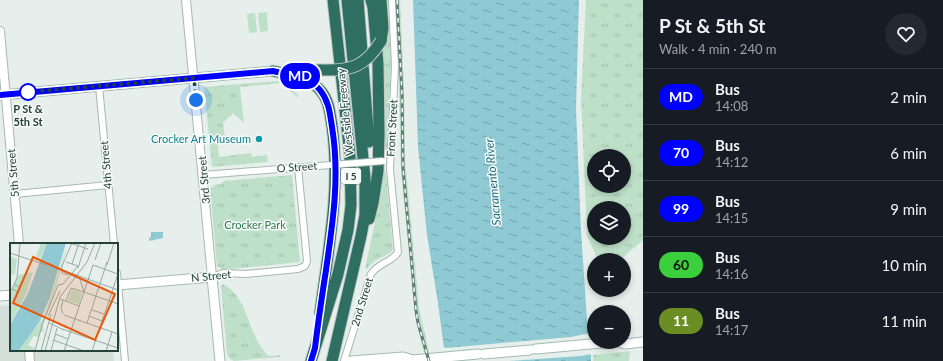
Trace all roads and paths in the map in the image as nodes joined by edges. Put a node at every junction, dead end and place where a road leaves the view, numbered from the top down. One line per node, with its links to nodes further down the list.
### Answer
1 (186, 0): 10 (street, 3rd Street)
2 (333, 0): 32 (highway, Westside Freeway / I 5)
3 (347, 0): 16 (highway, Westside Freeway / I 5)
4 (358, 0): 16 (highway)
5 (371, 0): 21 (highway)
6 (380, 0): 9 (highway, bridge)
7 (392, 0): 13 (street, Front Street)
8 (0, 30): 12 (street, 5th Street)
9 (273, 71): 10 (main road); 32 (highway)
10 (194, 78): 11 (main road); 15 (street, 3rd Street)
11 (99, 86): 12 (main road); 17 (street, 4th Street)
12 (3, 95): 18 (street, 5th Street)
13 (390, 160): 14 (street, O Street, bridge); 22 (street, Front Street)
14 (298, 167): 15 (street, O Street); 23 (street, N Street)
15 (203, 175): 23 (street, 3rd Street)
16 (365, 178): 21 (highway, Westside Freeway / I 5)
17 (108, 185): 18 (street); 20 (street, 4th Street)
18 (15, 194): 19 (street, 5th Street)
19 (19, 243)
20 (114, 243)
21 (358, 255): 38 (highway, Westside Freeway / I 5)
22 (396, 255): 39 (street, 2nd Street)
23 (212, 277): 24 (main road, N Street); 36 (main road, 3rd Street)
24 (118, 285): 35 (street)
25 (10, 295): 26 (main road)
26 (0, 296)
27 (643, 336): 28 (main road)
28 (631, 338)
29 (643, 342): 30 (main road)
30 (631, 343)
31 (587, 344): 41 (main road)
32 (315, 348): 37 (highway, Westside Freeway / I 5)
33 (29, 351): 34 (street)
34 (30, 361)
35 (125, 361)
36 (220, 361)
37 (311, 361)
38 (332, 361)
39 (344, 361)
40 (351, 361): 41 (main road)
41 (413, 361)

